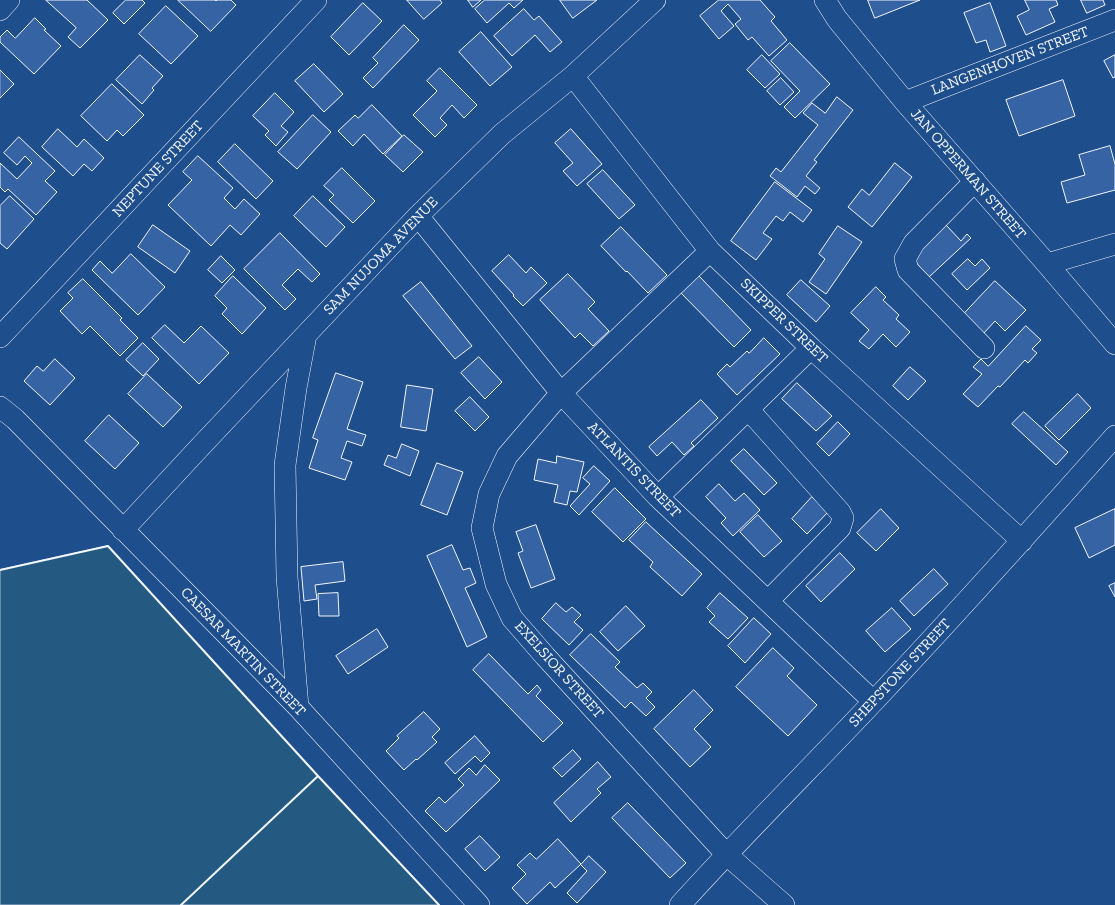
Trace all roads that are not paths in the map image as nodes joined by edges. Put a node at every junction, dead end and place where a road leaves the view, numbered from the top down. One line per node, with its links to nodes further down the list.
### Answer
1 (9, 0): 5 (street)
2 (316, 0): 15 (street, NEPTUNE STREET)
3 (655, 0): 7 (street, SAM NUJOMA AVENUE)
4 (825, 0): 8 (street, JAN OPPERMAN STREET)
5 (0, 10)
6 (1115, 20): 8 (street, LANGENHOVEN STREET)
7 (573, 76): 10 (street, SAM NUJOMA AVENUE); 12 (street, SKIPPER STREET)
8 (905, 102): 9 (street, JAN OPPERMAN STREET)
9 (975, 181): 13 (street, JAN OPPERMAN STREET); 18 (street)
10 (418, 216): 14 (street, SAM NUJOMA AVENUE); 19 (street, ATLANTIS STREET)
11 (1115, 244): 13 (street)
12 (710, 251): 17 (street, SKIPPER STREET); 19 (street, EXELSIOR STREET)
13 (1047, 264): 16 (street, JAN OPPERMAN STREET)
14 (306, 336): 24 (street, SAM NUJOMA AVENUE); 28 (street)
15 (0, 337)
16 (1115, 344)
17 (811, 348): 21 (street); 25 (street, SKIPPER STREET)
18 (984, 348)
19 (561, 393): 23 (street, ATLANTIS STREET); 29 (street, EXELSIOR STREET)
20 (0, 407): 24 (street, CAESAR MARTIN STREET)
21 (748, 409): 23 (street); 26 (street)
22 (1115, 436): 25 (street, SHEPSTONE STREET)
23 (658, 497): 26 (street, ATLANTIS STREET)
24 (124, 530): 28 (street, CAESAR MARTIN STREET)
25 (1022, 540): 27 (street, SHEPSTONE STREET)
26 (768, 601): 27 (street, ATLANTIS STREET)
27 (874, 701): 29 (street, SHEPSTONE STREET)
28 (298, 707): 30 (street, CAESAR MARTIN STREET)
29 (726, 854): 31 (street, SHEPSTONE STREET); 32 (street, EXELSIOR STREET)
30 (479, 905)
31 (680, 905)
32 (784, 905)

